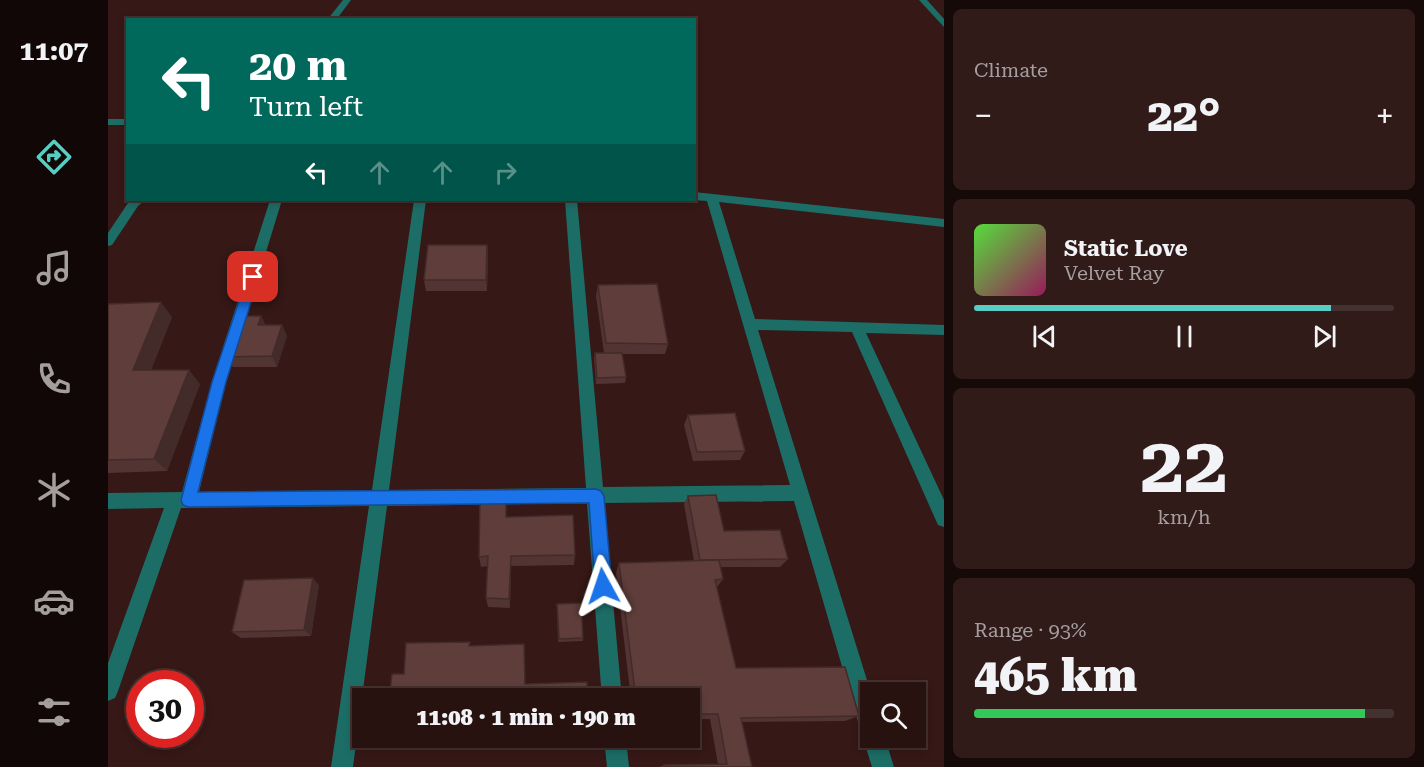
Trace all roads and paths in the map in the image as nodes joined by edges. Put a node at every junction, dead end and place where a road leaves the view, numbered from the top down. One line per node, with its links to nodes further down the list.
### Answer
1 (347, 0): 3 (street)
2 (923, 0): 4 (street)
3 (333, 18)
4 (944, 24)
5 (108, 122): 6 (street)
6 (126, 122)
7 (696, 196): 8 (street)
8 (712, 198): 13 (street); 15 (street)
9 (137, 201): 14 (street)
10 (276, 201): 21 (street)
11 (420, 201): 20 (street)
12 (571, 201): 19 (street)
13 (944, 223)
14 (108, 242)
15 (749, 324): 16 (street); 18 (street)
16 (857, 328): 17 (street); 23 (street)
17 (944, 330)
18 (800, 493): 19 (street); 26 (street)
19 (596, 496): 20 (street); 24 (street)
20 (380, 498): 21 (street); 29 (street)
21 (182, 500): 22 (street); 25 (street)
22 (108, 501)
23 (944, 519)
24 (611, 688)
25 (108, 691)
26 (860, 692)
27 (616, 748): 30 (street)
28 (877, 748): 31 (street)
29 (342, 767)
30 (618, 767)
31 (883, 767)

